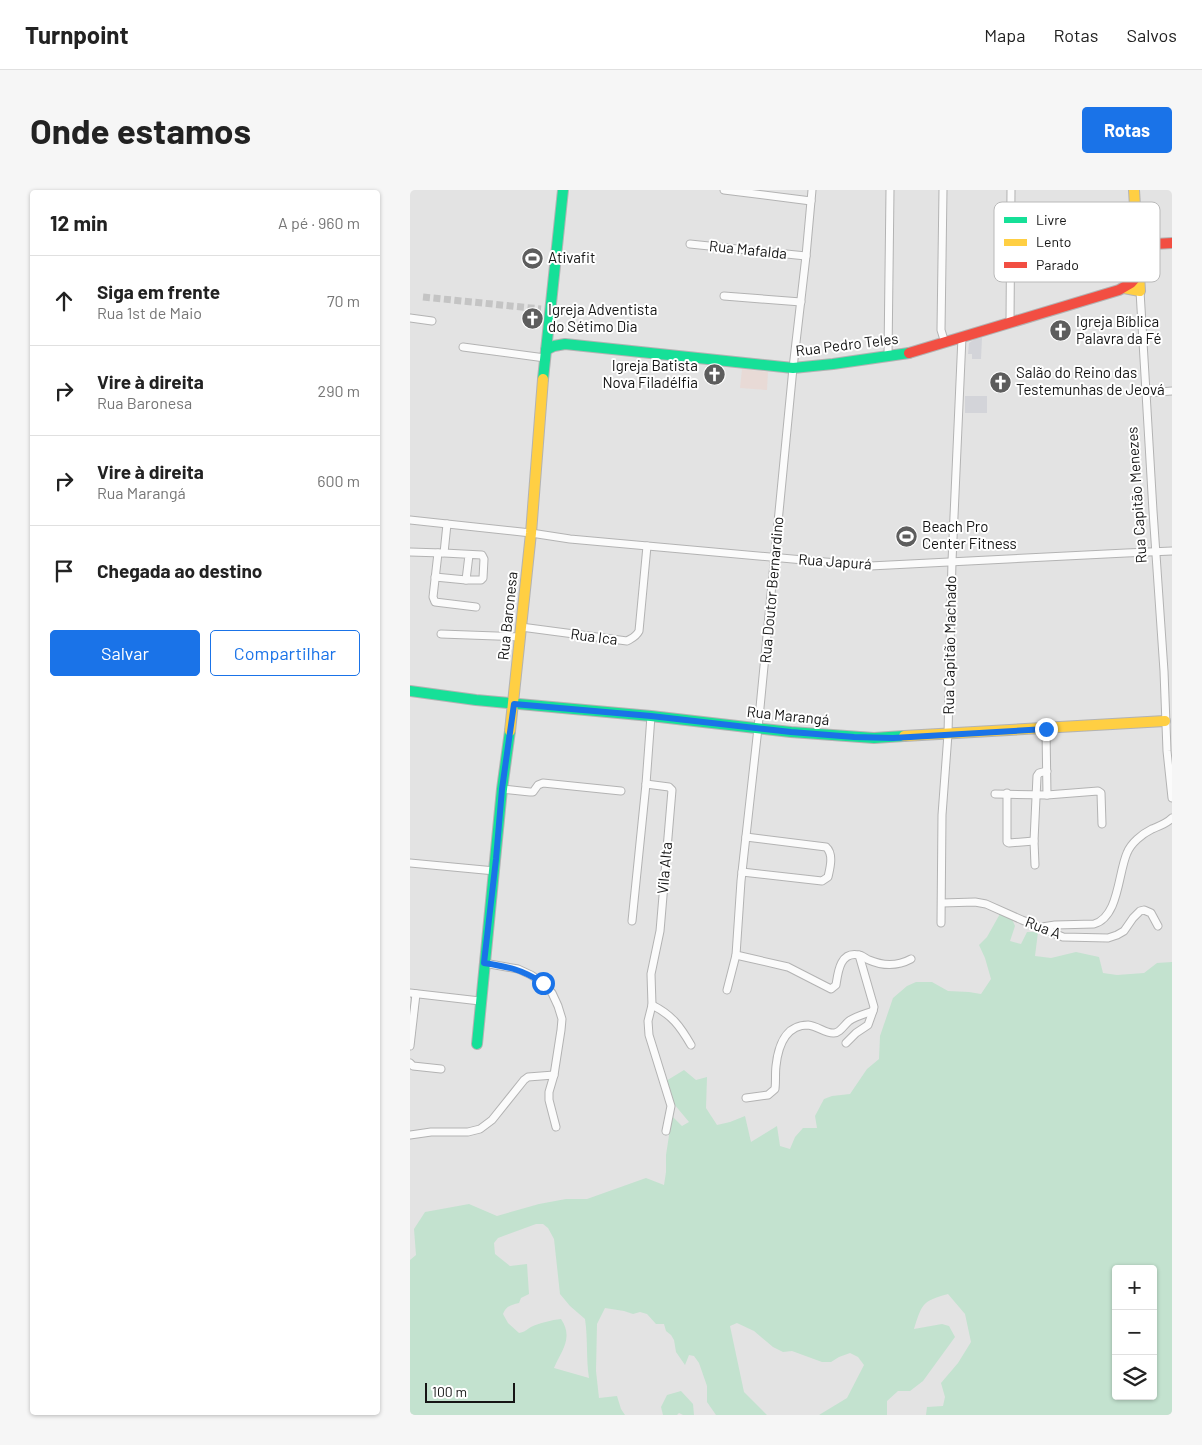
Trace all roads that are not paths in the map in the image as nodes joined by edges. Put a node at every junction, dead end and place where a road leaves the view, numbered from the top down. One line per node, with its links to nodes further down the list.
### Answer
1 (563, 190): 19 (street, Rua Baronesa)
2 (724, 190): 6 (street)
3 (812, 190): 6 (street, Rua Doutor Bernardino)
4 (890, 190): 25 (street)
5 (943, 190): 21 (street)
6 (811, 201): 8 (street, Rua Doutor Bernardino)
7 (690, 244): 8 (street, Rua Mafalda)
8 (806, 256): 15 (street, Rua Doutor Bernardino)
9 (1010, 282): 18 (street)
10 (1130, 282): 12 (street, Rua Pedro Teles)
11 (1139, 282): 13 (street, Rua Capitão Menezes)
12 (1124, 288): 13 (street, Rua Pedro Teles); 18 (street, Rua Pedro Teles)
13 (1140, 291): 28 (street, Rua Capitão Menezes)
14 (724, 296): 15 (street)
15 (801, 302): 26 (street, Rua Doutor Bernardino)
16 (410, 318): 17 (street)
17 (432, 321)
18 (1010, 322): 20 (street, Rua Pedro Teles)
19 (548, 332): 22 (street, Rua Pedro Teles); 24 (street, Rua Baronesa)
20 (962, 337): 21 (street, Rua Pedro Teles); 39 (street, Rua Capitão Machado)
21 (945, 343): 25 (street, Rua Pedro Teles)
22 (565, 344): 24 (street, Rua Pedro Teles); 26 (street, Rua Pedro Teles)
23 (463, 347): 24 (street)
24 (546, 354): 31 (street, Rua Baronesa)
25 (888, 356): 26 (street, Rua Pedro Teles)
26 (793, 368): 38 (street, Rua Doutor Bernardino)
27 (1172, 391): 28 (street)
28 (1146, 393): 34 (street, Rua Capitão Menezes)
29 (410, 520): 30 (street, Rua Japurá)
30 (447, 524): 31 (street, Rua Japurá); 36 (street)
31 (531, 533): 32 (street, Rua Japurá); 43 (street, Rua Baronesa)
32 (647, 546): 38 (street, Rua Japurá); 43 (street, Rua Ica)
33 (410, 552): 36 (street)
34 (1156, 552): 35 (street, Rua Japurá); 39 (street, Rua Japurá); 45 (street, Rua Capitão Menezes)
35 (1172, 552)
36 (441, 553): 37 (street); 40 (street)
37 (469, 554): 41 (street); 41 (street)
38 (775, 557): 39 (street, Rua Japurá); 50 (street, Rua Doutor Bernardino)
39 (952, 561): 52 (street, Rua Capitão Machado)
40 (435, 578): 41 (street); 42 (street)
41 (466, 580)
42 (476, 607)
43 (520, 632): 44 (street); 47 (street, Rua Baronesa)
44 (441, 634)
45 (1168, 670): 49 (street, Rua Capitão Menezes)
46 (410, 691): 47 (street, Rua Marangá)
47 (514, 704): 48 (street, Rua Marangá); 55 (street, Rua Baronesa)
48 (651, 716): 50 (street, Rua Marangá); 54 (street, Vila Alta)
49 (1165, 721): 51 (street, Rua Marangá); 61 (street, Rua Capitão Menezes)
50 (758, 728): 52 (street, Rua Marangá); 64 (street, Rua Doutor Bernardino)
51 (1046, 729): 52 (street, Rua Marangá); 53 (street)
52 (948, 734): 70 (street, Rua Capitão Machado)
53 (1047, 772): 59 (street); 60 (street)
54 (646, 784): 71 (street, Vila Alta); 82 (street, Vila Alta)
55 (502, 789): 56 (street); 68 (street, Rua Baronesa)
56 (620, 791)
57 (1007, 793): 58 (street); 59 (street); 65 (street)
58 (995, 794)
59 (1036, 794): 60 (street); 65 (street)
60 (1047, 795): 63 (street)
61 (1172, 798)
62 (1172, 818): 74 (street)
63 (1102, 824)
64 (746, 837): 69 (street, Rua Doutor Bernardino); 69 (street)
65 (1034, 841): 67 (street)
66 (410, 863): 68 (street)
67 (1035, 865)
68 (495, 871): 78 (street, Rua Baronesa)
69 (742, 872): 75 (street, Rua Doutor Bernardino)
70 (942, 903): 72 (street, Rua Capitão Machado); 74 (street, Rua A)
71 (632, 921)
72 (941, 923)
73 (1158, 926): 74 (street, Rua A)
74 (1041, 928)
75 (736, 955): 76 (street); 79 (street, Rua Doutor Bernardino)
76 (859, 955): 77 (street); 83 (street)
77 (911, 959)
78 (484, 963): 81 (street, Rua Baronesa); 90 (street)
79 (727, 990)
80 (413, 993): 81 (street); 87 (street)
81 (480, 1001): 85 (street, Rua Baronesa)
82 (652, 1005): 86 (street); 93 (street)
83 (874, 1011): 84 (street); 91 (street)
84 (846, 1043)
85 (477, 1044)
86 (691, 1045)
87 (410, 1046)
88 (410, 1063): 89 (street)
89 (441, 1069)
90 (554, 1075): 92 (street); 94 (street)
91 (746, 1098)
92 (556, 1127)
93 (666, 1131)
94 (410, 1135)

